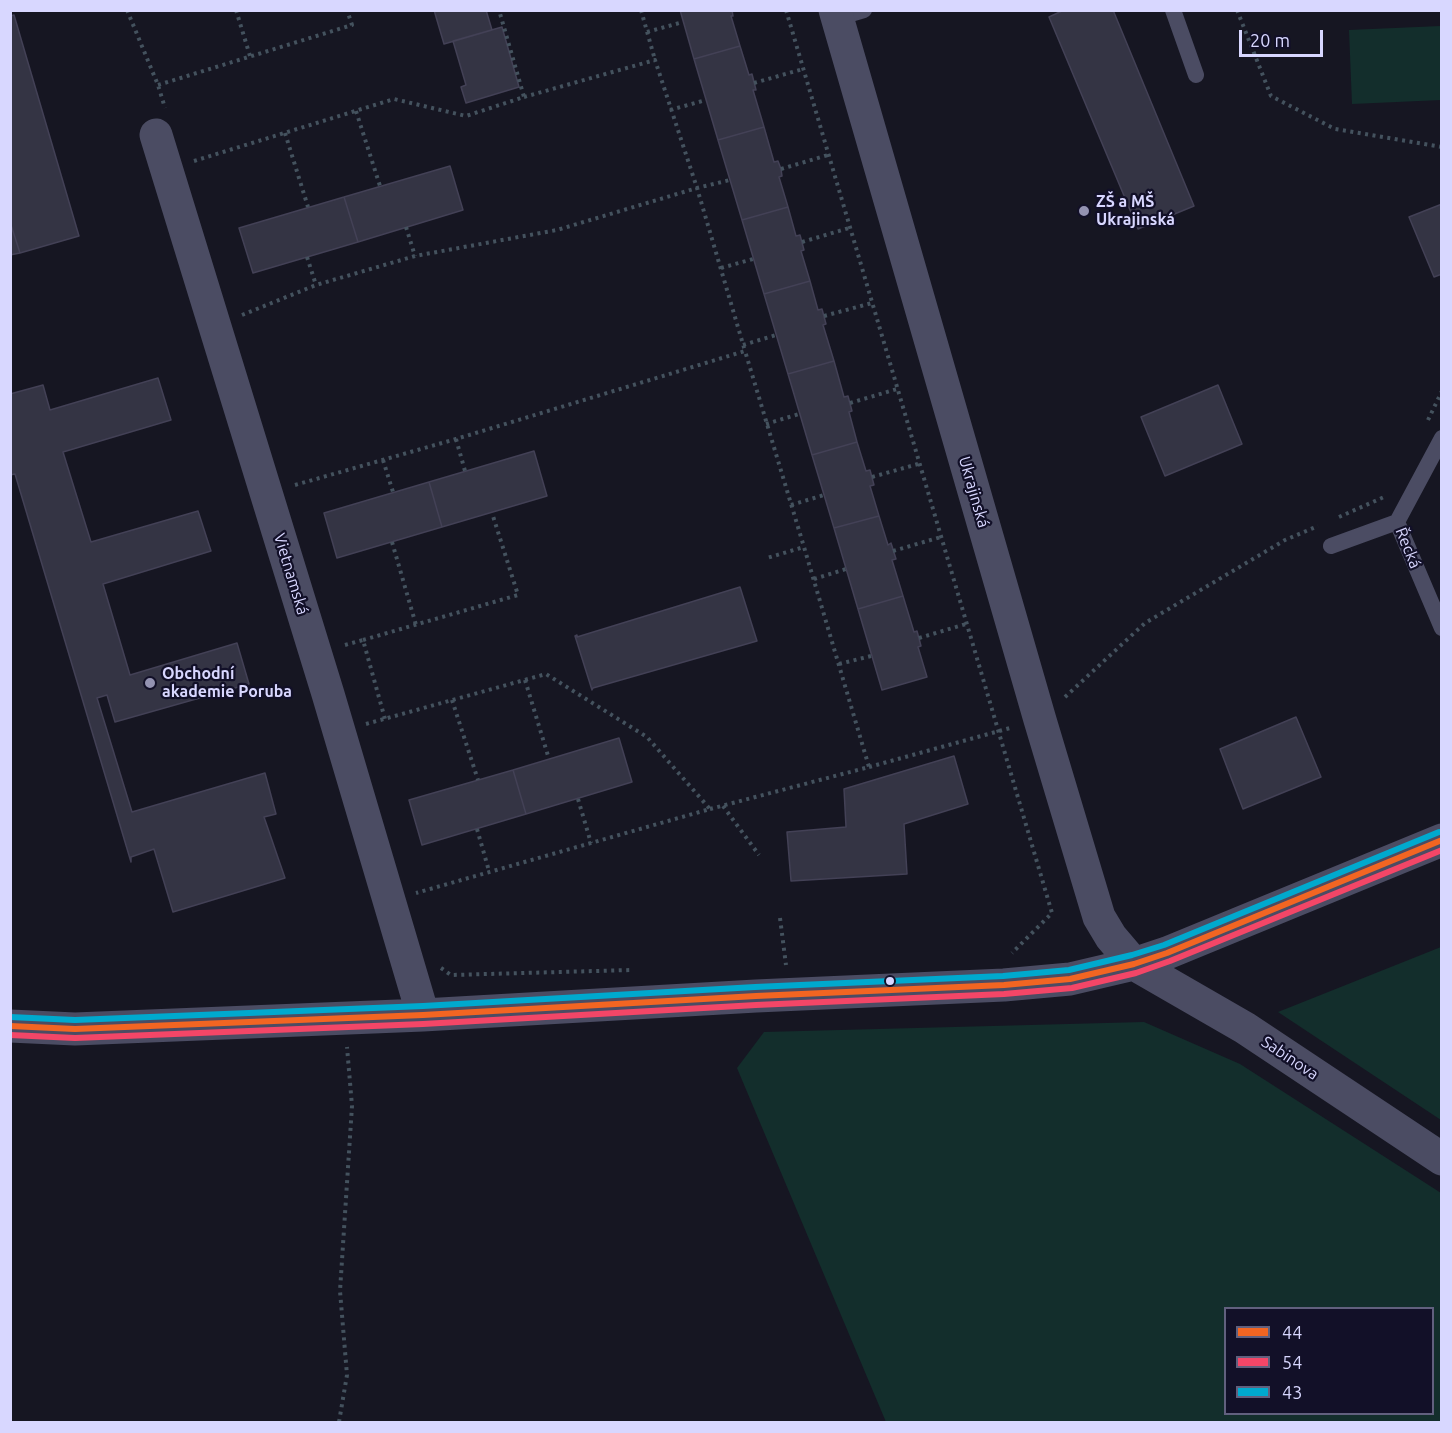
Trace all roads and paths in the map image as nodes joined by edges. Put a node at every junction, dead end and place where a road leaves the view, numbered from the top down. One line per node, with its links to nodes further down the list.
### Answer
1 (236, 10): 11 (path)
2 (347, 10): 11 (path)
3 (499, 10): 17 (path)
4 (641, 10): 10 (path)
5 (786, 10): 13 (path)
6 (1173, 10): 14 (lane)
7 (1237, 10): 23 (path)
8 (845, 13): 83 (street, Ukrajinská)
9 (683, 22): 10 (path)
10 (647, 32): 12 (path)
11 (250, 56): 16 (path)
12 (655, 60): 17 (path); 19 (path)
13 (803, 69): 15 (path); 24 (path)
14 (1196, 75)
15 (754, 83)
16 (158, 85)
17 (524, 97): 20 (path)
18 (706, 100): 19 (path)
19 (670, 110): 29 (path)
20 (356, 111): 21 (path); 28 (path)
21 (285, 133): 25 (path); 30 (path)
22 (156, 135): 104 (street, Vietnamská)
23 (1442, 147)
24 (828, 155): 26 (path); 32 (path)
25 (187, 163)
26 (781, 169)
27 (730, 180): 29 (path)
28 (380, 186)
29 (697, 188): 34 (path); 37 (path)
30 (308, 207)
31 (406, 227): 34 (path)
32 (849, 228): 33 (path); 39 (path)
33 (802, 242)
34 (415, 256): 38 (path)
35 (307, 257): 38 (path)
36 (753, 259): 37 (path)
37 (721, 268): 43 (path)
38 (316, 285): 41 (path)
39 (873, 303): 40 (path); 45 (path)
40 (824, 316)
41 (233, 318)
42 (776, 335): 43 (path)
43 (743, 345): 44 (path)
44 (744, 351): 50 (path); 52 (path)
45 (897, 389): 47 (path); 54 (path)
46 (1442, 391): 49 (path)
47 (850, 403)
48 (800, 414): 50 (path)
49 (1427, 421)
50 (766, 424): 61 (path)
51 (1442, 438): 63 (lane, Řecká)
52 (456, 439): 53 (path); 55 (path)
53 (383, 460): 57 (path); 58 (path)
54 (918, 464): 56 (path); 64 (path)
55 (465, 471)
56 (872, 477)
57 (286, 488)
58 (393, 492)
59 (1394, 493): 83 (path)
60 (824, 495): 61 (path)
61 (791, 505): 67 (path)
62 (492, 513): 72 (path)
63 (1397, 522): 66 (lane); 74 (lane, Řecká)
64 (941, 537): 68 (path); 73 (path)
65 (392, 542): 72 (path)
66 (1331, 546)
67 (804, 547): 69 (path); 71 (path)
68 (893, 551)
69 (767, 558)
70 (846, 569): 71 (path)
71 (814, 579): 79 (path)
72 (416, 624): 76 (path)
73 (966, 624): 75 (path); 85 (path)
74 (1442, 628)
75 (919, 638)
76 (363, 640): 77 (path); 82 (path)
77 (343, 645)
78 (871, 656): 79 (path)
79 (839, 664): 87 (path)
80 (525, 680): 81 (path); 86 (path); 91 (path)
81 (452, 700): 82 (path); 88 (path)
82 (385, 719): 84 (path)
83 (1040, 720): 85 (path); 100 (street, Ukrajinská)
84 (365, 724)
85 (999, 731): 87 (path); 99 (path)
86 (549, 759)
87 (869, 767): 90 (path)
88 (478, 780)
89 (578, 799): 94 (path)
90 (723, 806): 91 (path); 95 (path)
91 (710, 809): 94 (path)
92 (477, 830): 96 (path)
93 (1442, 840): 100 (street)
94 (591, 843): 96 (path)
95 (759, 855)
96 (489, 871): 97 (path)
97 (406, 896)
98 (780, 918): 102 (path)
99 (1004, 954)
100 (1134, 964): 104 (street); 107 (street, Sabinova)
101 (438, 965): 103 (path)
102 (797, 965)
103 (642, 970)
104 (423, 1015): 105 (street)
105 (344, 1017): 106 (street); 108 (path)
106 (10, 1026)
107 (1442, 1159)
108 (339, 1422)

